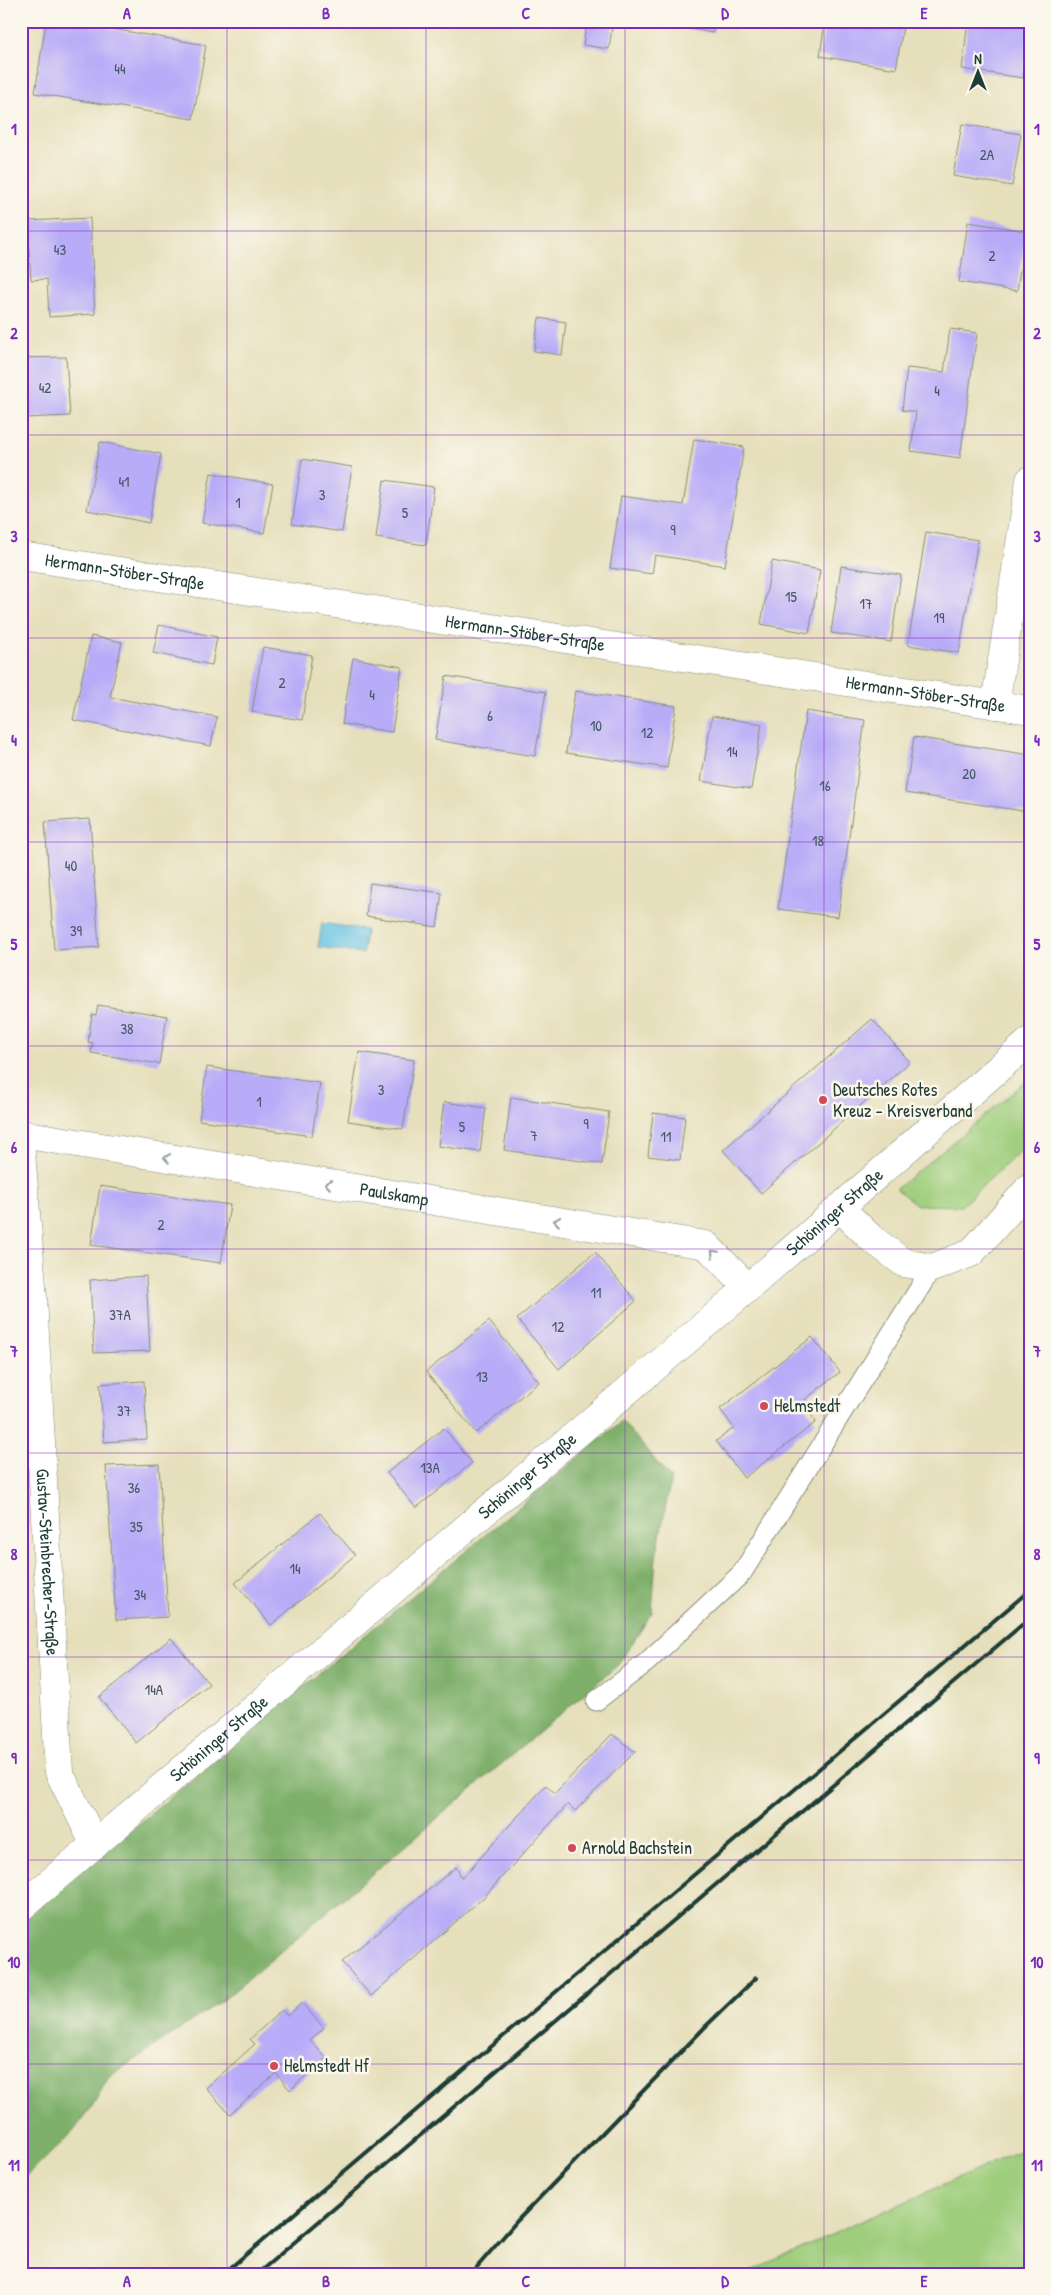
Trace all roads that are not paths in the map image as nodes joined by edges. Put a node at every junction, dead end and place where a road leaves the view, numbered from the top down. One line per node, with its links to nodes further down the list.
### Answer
1 (1030, 480): 3 (street)
2 (21, 556): 3 (street, Hermann-Stöber-Straße)
3 (995, 705): 4 (street, Hermann-Stöber-Straße)
4 (1030, 710)
5 (1030, 1041): 9 (street, Schöninger Straße)
6 (21, 1134): 11 (street, Paulskamp, one-way to 6)
7 (21, 1152): 12 (street, Gustav-Steinbrecher-Straße)
8 (1030, 1187): 10 (street)
9 (840, 1208): 10 (street); 11 (street, Schöninger Straße)
10 (932, 1268): 13 (lane)
11 (748, 1288): 14 (street, Schöninger Straße)
12 (27, 1299): 14 (street, Gustav-Steinbrecher-Straße)
13 (596, 1701)
14 (95, 1845): 15 (street, Schöninger Straße)
15 (21, 1907)

